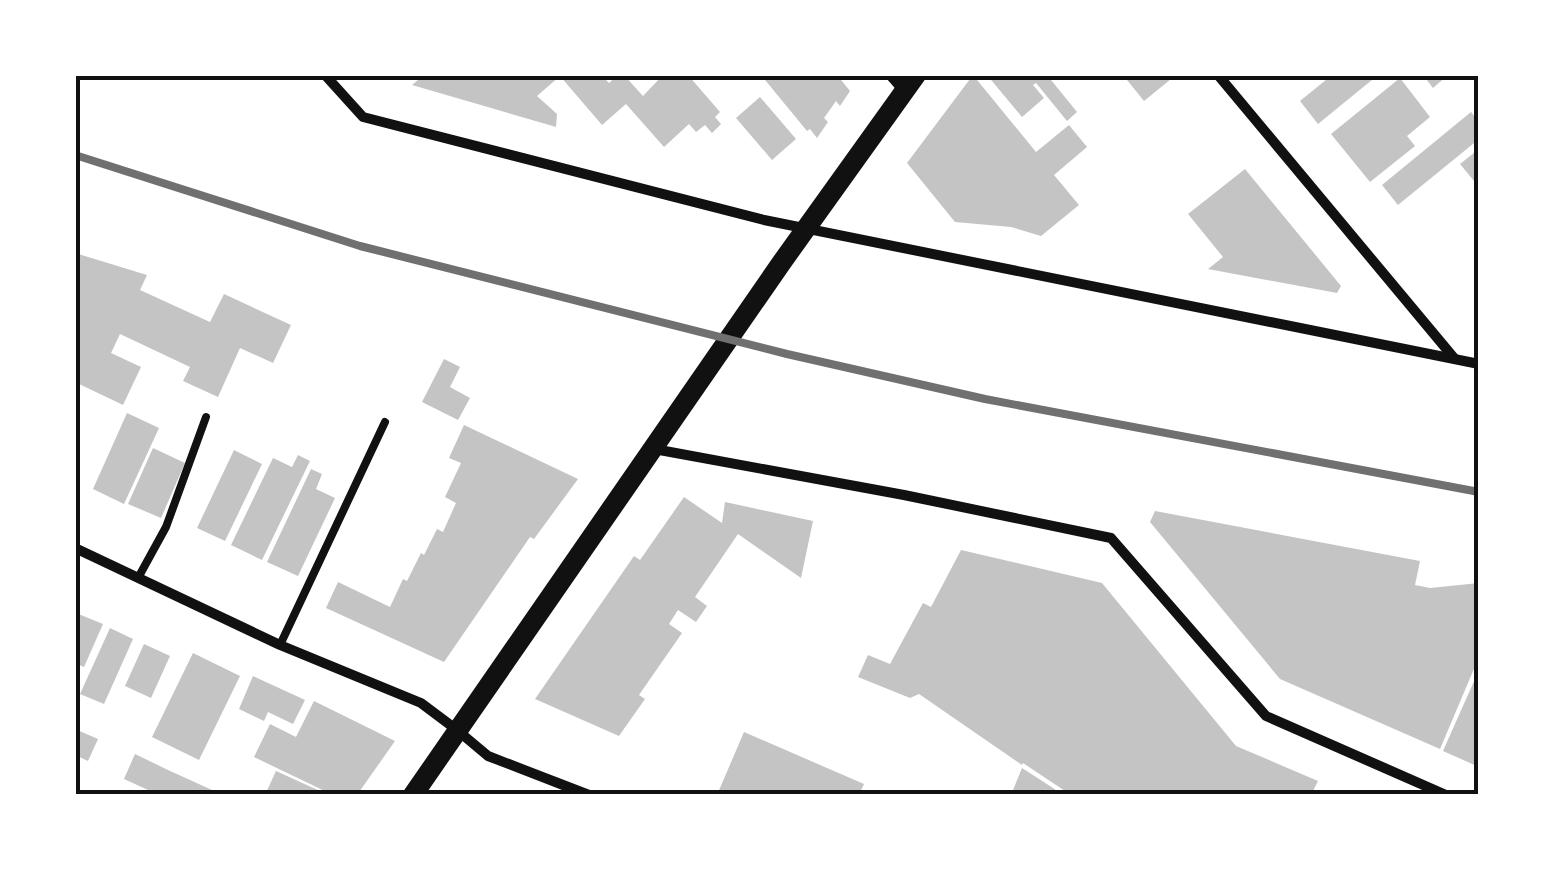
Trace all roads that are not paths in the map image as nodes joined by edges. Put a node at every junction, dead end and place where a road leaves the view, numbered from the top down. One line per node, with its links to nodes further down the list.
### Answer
1 (325, 75): 5 (street)
2 (890, 75): 4 (street)
3 (1218, 75): 6 (street)
4 (910, 83): 5 (main road)
5 (806, 229): 6 (street); 10 (main road)
6 (1455, 359): 7 (street)
7 (1479, 364)
8 (206, 417): 12 (lane)
9 (385, 422): 13 (lane)
10 (652, 448): 14 (main road); 17 (street)
11 (75, 548): 12 (street)
12 (138, 578): 13 (street)
13 (280, 645): 14 (street)
14 (457, 730): 15 (main road); 16 (street)
15 (413, 795)
16 (589, 795)
17 (1446, 795)

